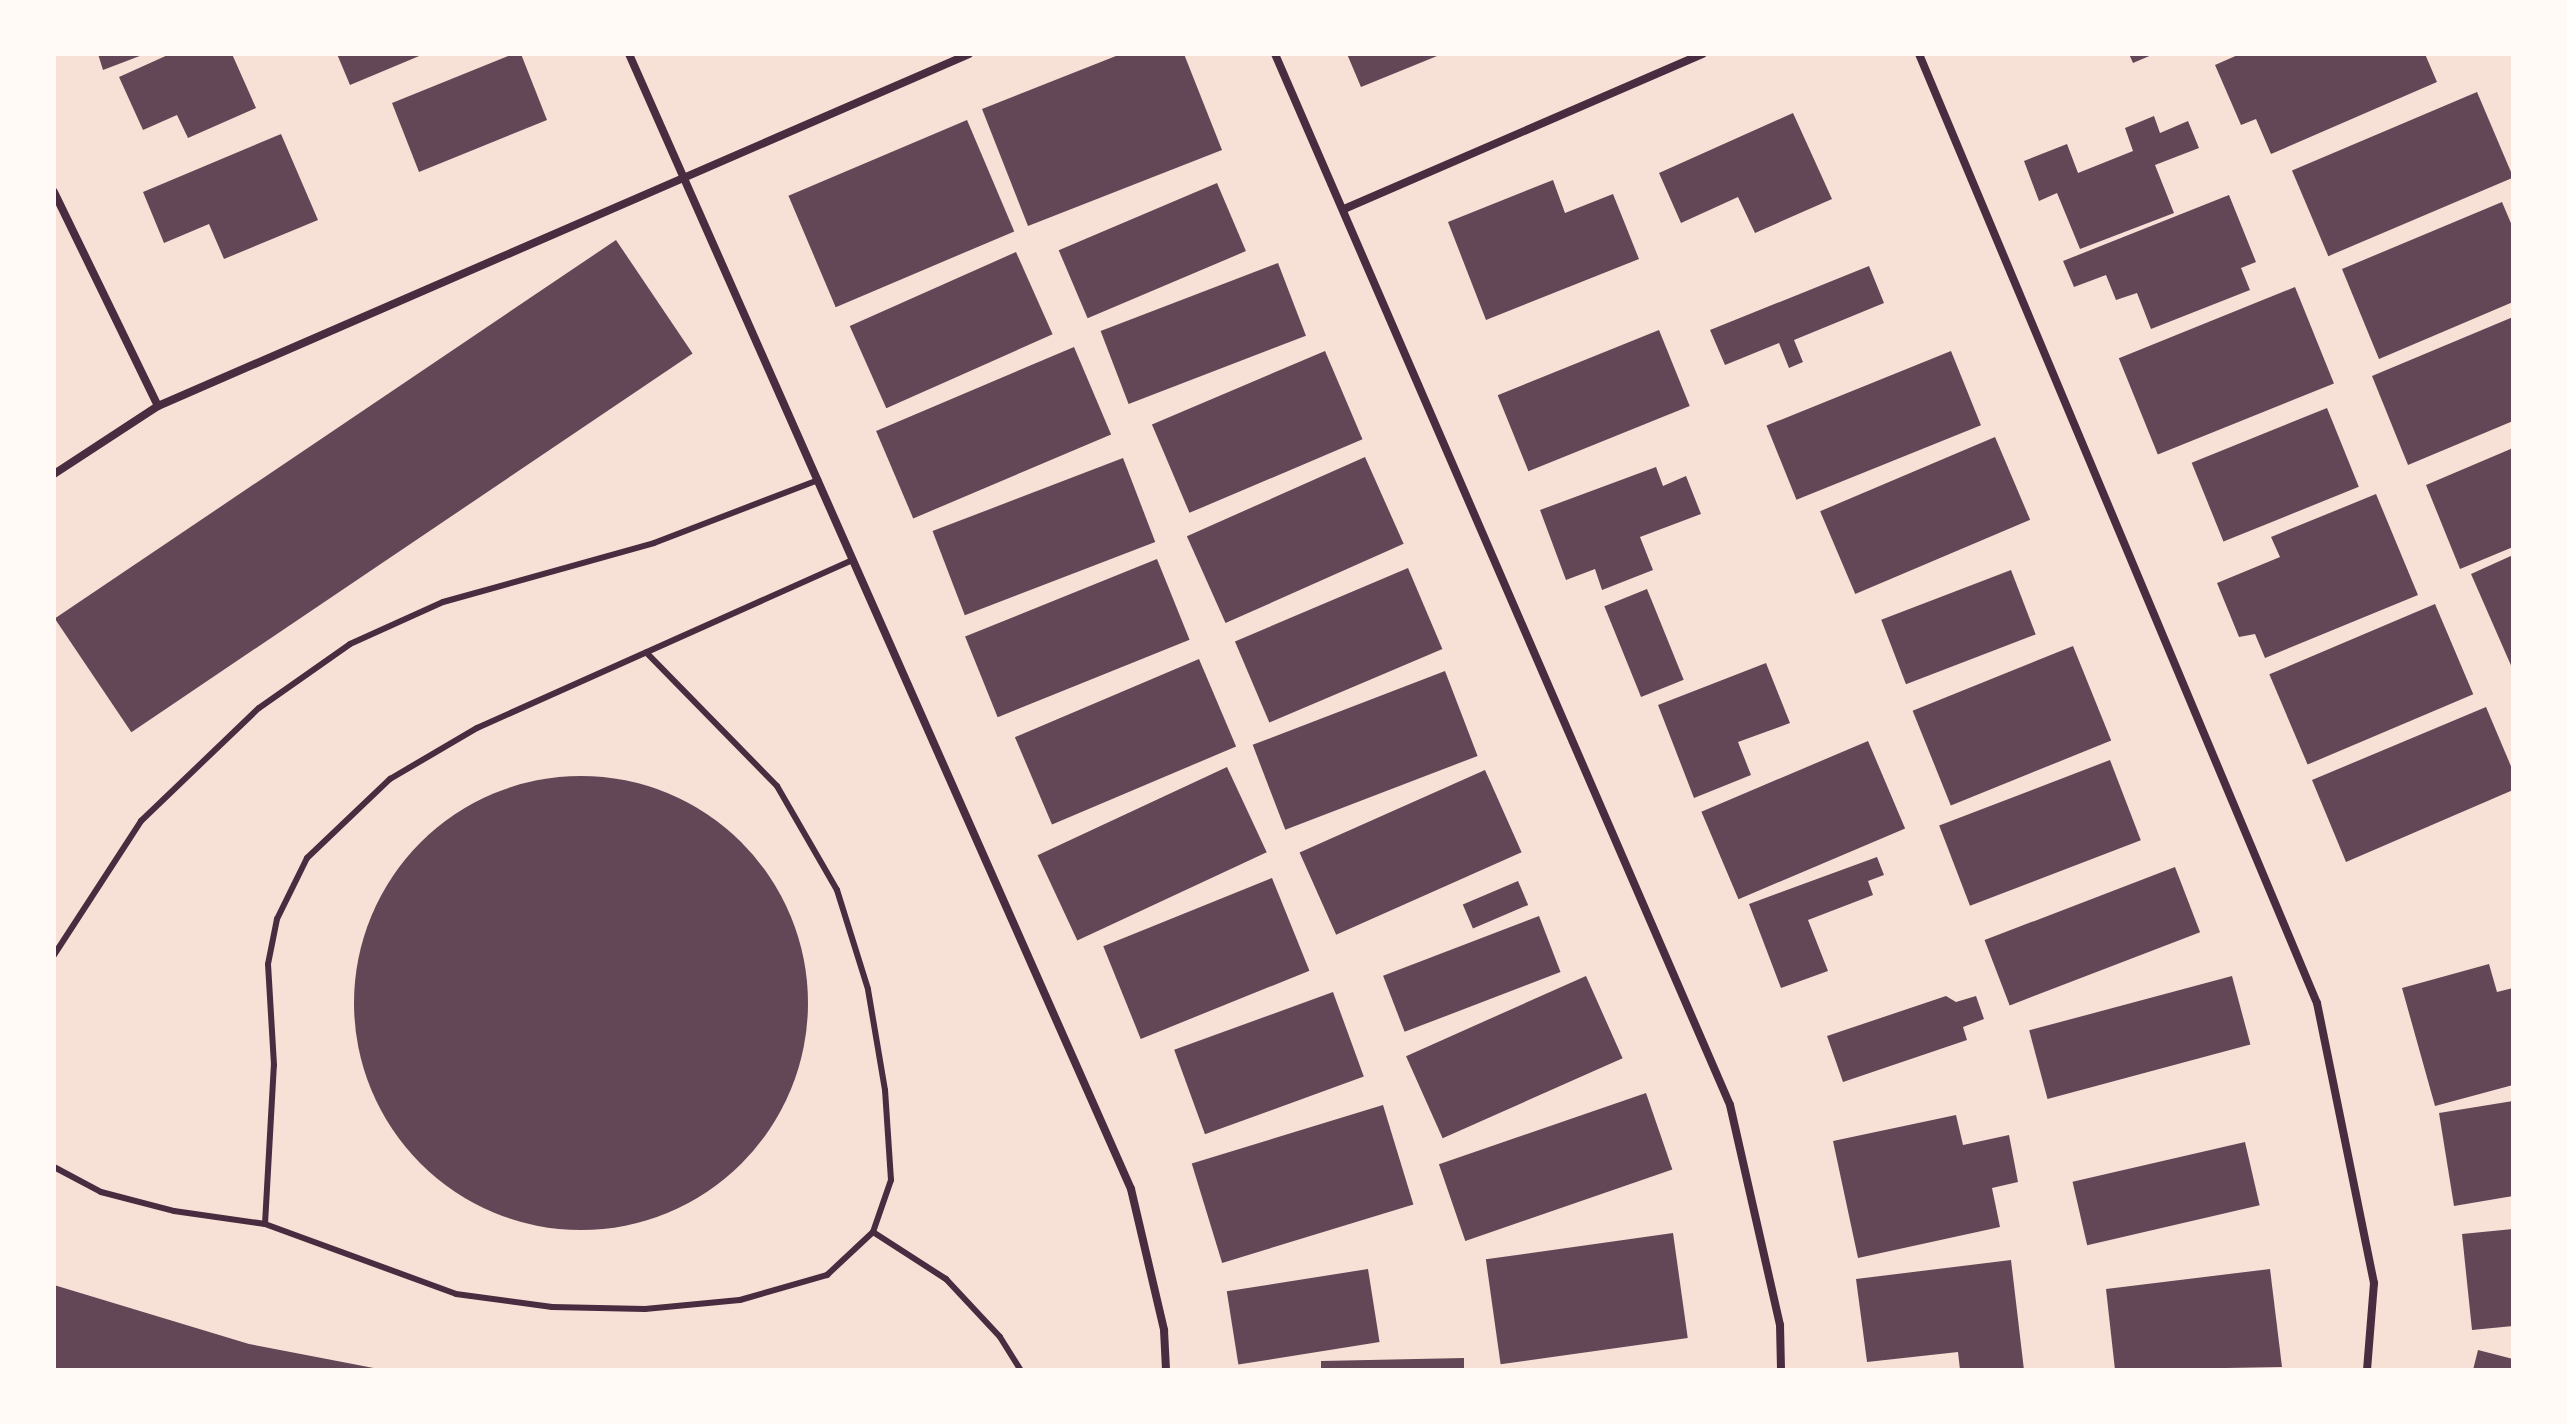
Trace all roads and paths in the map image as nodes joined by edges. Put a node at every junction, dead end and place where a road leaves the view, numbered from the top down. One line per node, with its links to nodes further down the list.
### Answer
1 (629, 54): 6 (street)
2 (969, 54): 6 (street)
3 (1275, 54): 8 (street)
4 (1703, 54): 8 (street)
5 (1919, 54): 21 (street)
6 (683, 177): 9 (street); 11 (street)
7 (54, 192): 9 (street)
8 (1344, 209): 20 (street)
9 (158, 406): 10 (street)
10 (54, 474)
11 (818, 480): 12 (street); 14 (lane)
12 (853, 560): 13 (lane); 19 (street)
13 (646, 652): 16 (lane); 17 (lane)
14 (54, 955)
15 (54, 1167): 16 (lane)
16 (265, 1224): 17 (lane)
17 (873, 1232): 18 (lane)
18 (1021, 1370)
19 (1166, 1370)
20 (1781, 1370)
21 (2367, 1370)

